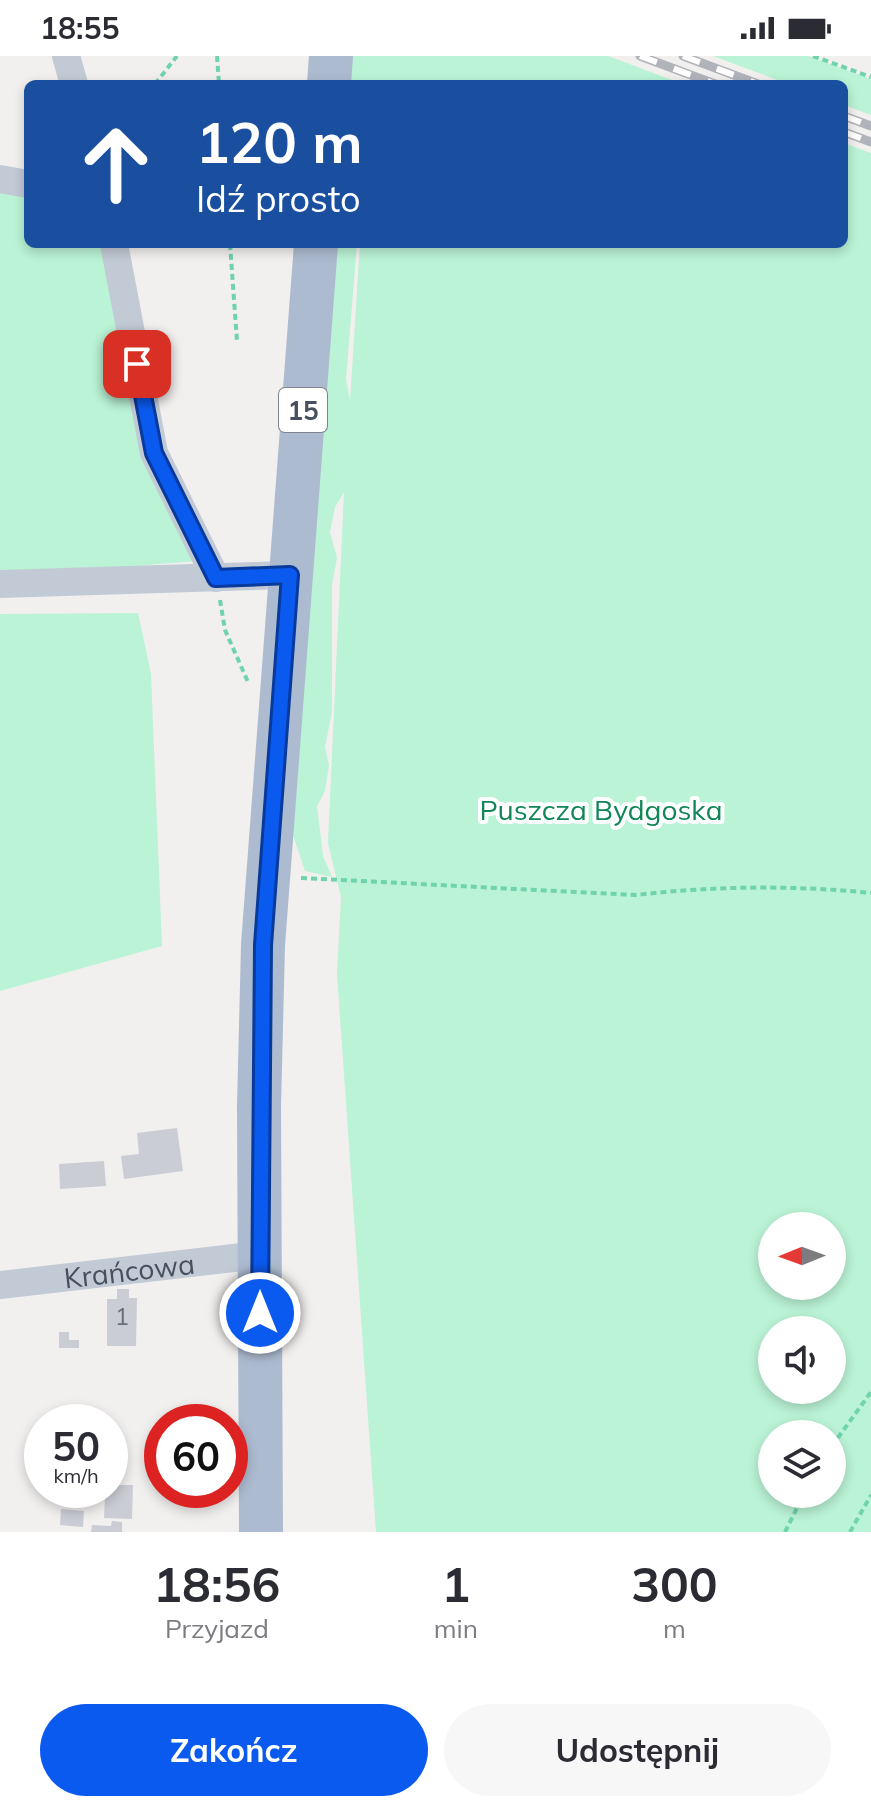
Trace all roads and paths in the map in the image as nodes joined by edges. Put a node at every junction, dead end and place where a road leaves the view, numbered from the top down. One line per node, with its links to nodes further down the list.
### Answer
1 (66, 56): 7 (street)
2 (177, 56): 8 (path)
3 (217, 56): 9 (path)
4 (331, 56): 10 (main road)
5 (813, 56): 6 (path)
6 (871, 77)
7 (73, 80)
8 (158, 80)
9 (219, 80)
10 (329, 80)
11 (0, 179): 12 (street)
12 (24, 183)
13 (115, 248): 18 (street)
14 (230, 248): 16 (path)
15 (316, 248): 17 (main road, 15)
16 (237, 341)
17 (290, 575): 18 (street); 21 (main road, 15)
18 (216, 578): 19 (street); 20 (path)
19 (0, 584)
20 (249, 685)
21 (267, 877): 22 (path); 23 (main road, 15)
22 (871, 893)
23 (260, 1255): 24 (street, Krańcowa); 29 (main road, 15)
24 (0, 1285)
25 (871, 1392): 26 (path)
26 (846, 1427)
27 (871, 1495): 31 (path)
28 (797, 1508): 30 (path)
29 (261, 1532)
30 (785, 1532)
31 (850, 1532)

